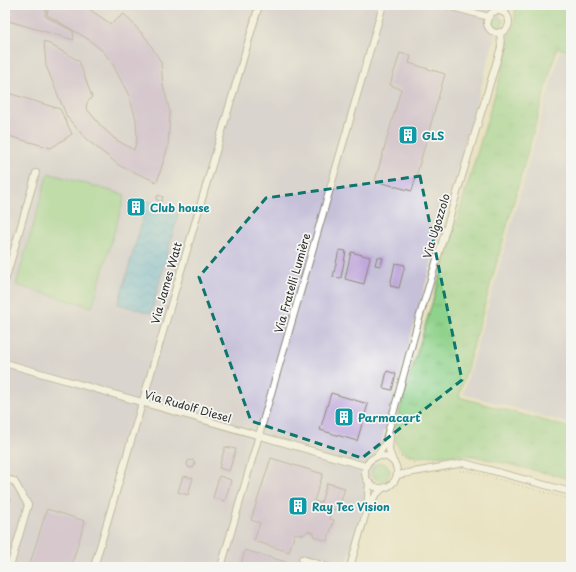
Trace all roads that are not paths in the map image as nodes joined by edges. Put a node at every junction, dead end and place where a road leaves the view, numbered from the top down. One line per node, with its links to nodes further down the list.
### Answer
1 (258, 5): 11 (street, Via James Watt)
2 (383, 5): 13 (street, Via Fratelli Lumière)
3 (445, 5): 6 (street)
4 (508, 5): 5 (street)
5 (504, 12): 6 (street); 7 (street, Via Ugozzolo)
6 (489, 17): 7 (street)
7 (500, 32): 12 (street, Via Ugozzolo)
8 (36, 173): 9 (street)
9 (5, 281)
10 (5, 363): 11 (street, Via Rudolf Diesel)
11 (141, 402): 13 (street, Via Rudolf Diesel); 25 (street, Via James Watt)
12 (390, 427): 14 (street, Via Ugozzolo); 15 (street, Via Ugozzolo)
13 (258, 436): 16 (street, Via Rudolf Diesel); 26 (street, Via Fratelli Lumière)
14 (377, 456): 15 (street); 16 (street)
15 (393, 460): 17 (street)
16 (365, 466): 19 (street)
17 (397, 475): 20 (street); 21 (street)
18 (5, 479): 24 (street)
19 (369, 483): 20 (street); 22 (street)
20 (383, 488): 22 (street)
21 (571, 492)
22 (368, 509): 28 (street)
23 (302, 559): 27 (street)
24 (10, 567)
25 (94, 567)
26 (221, 567)
27 (328, 567)
28 (350, 567)

